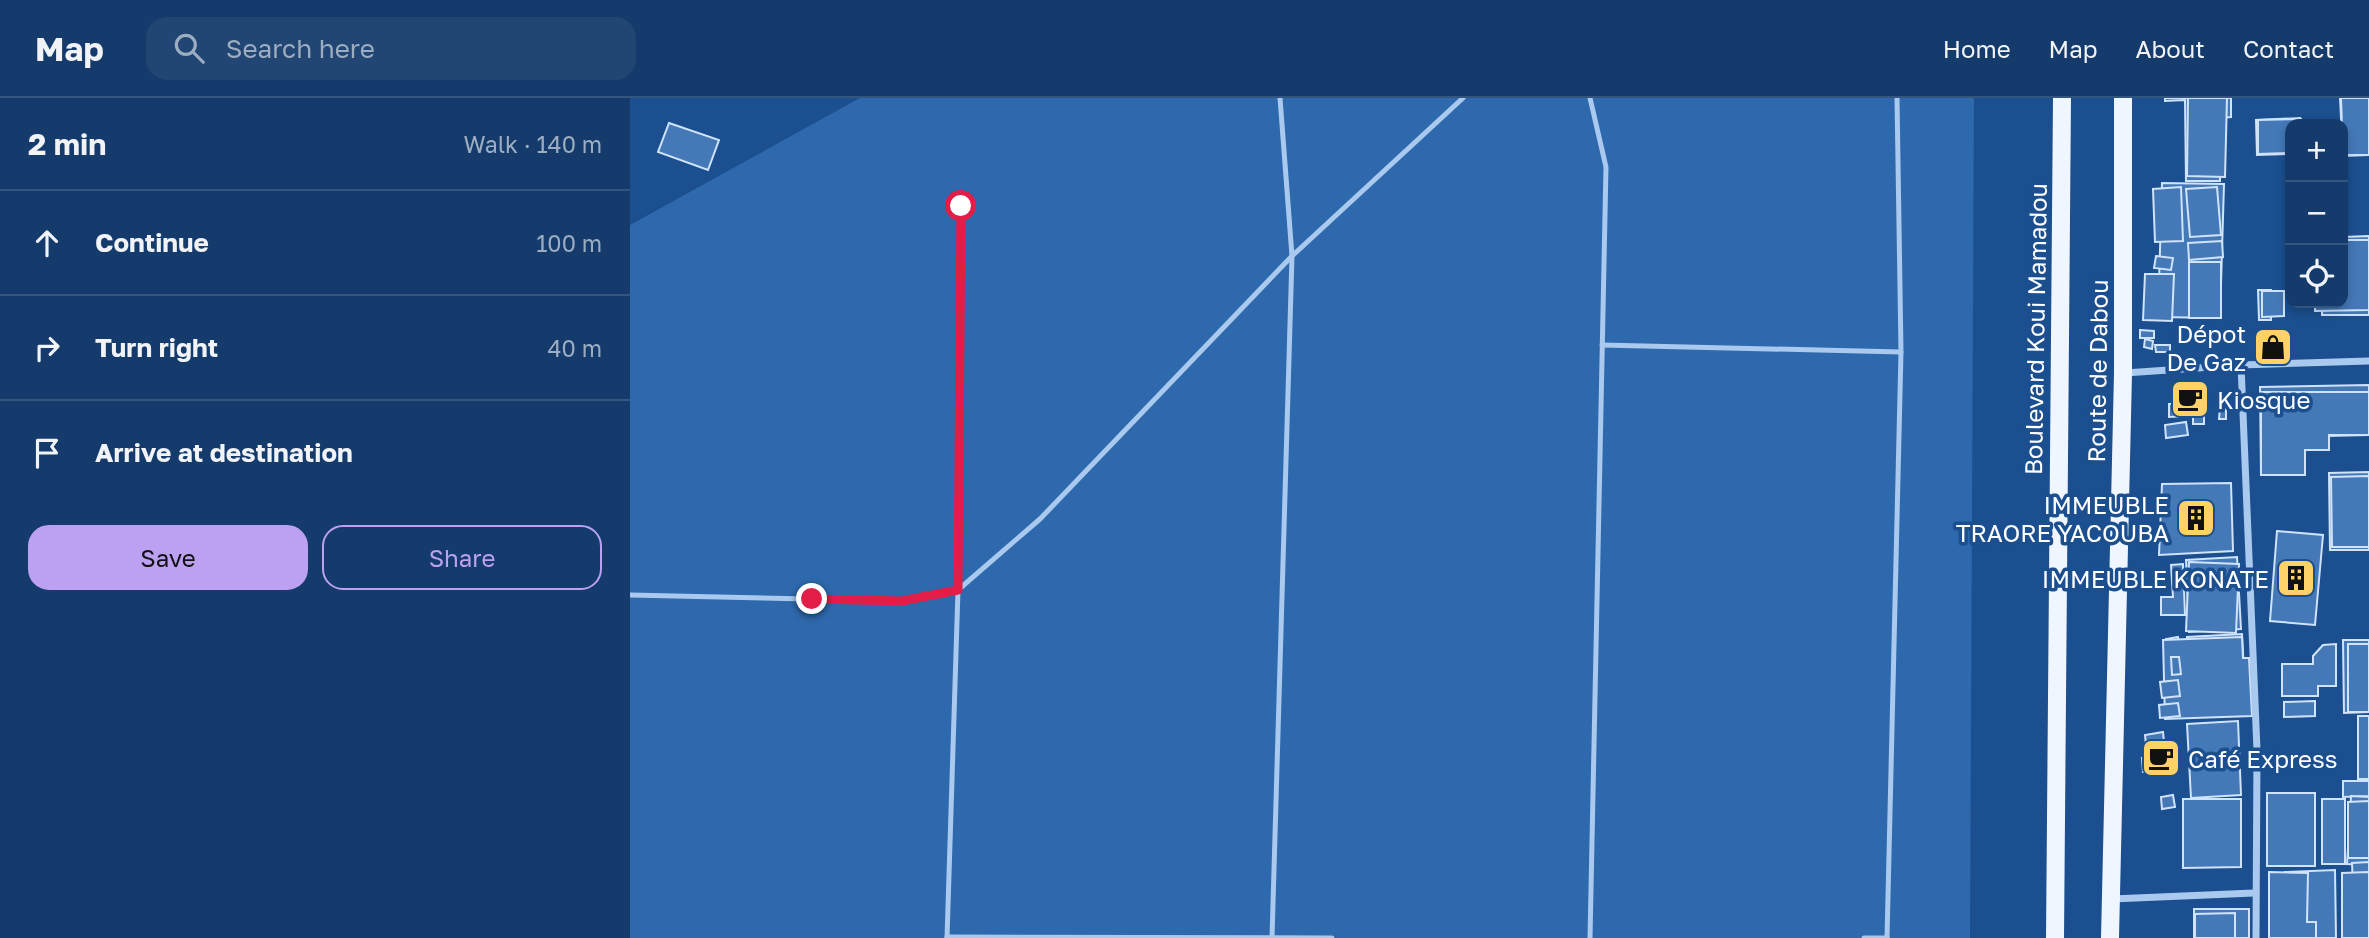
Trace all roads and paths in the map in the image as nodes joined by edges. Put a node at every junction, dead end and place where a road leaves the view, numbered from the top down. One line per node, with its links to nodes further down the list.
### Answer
1 (1280, 98): 8 (lane)
2 (1463, 98): 8 (lane)
3 (1590, 98): 9 (lane)
4 (1896, 98): 10 (lane)
5 (2062, 98): 24 (main road, Boulevard Koui Mamadou)
6 (2123, 98): 13 (main road, Route de Dabou)
7 (961, 206): 14 (lane)
8 (1292, 256): 14 (lane); 19 (lane)
9 (1602, 345): 10 (lane); 21 (lane)
10 (1901, 352): 23 (lane)
11 (2369, 361): 12 (street)
12 (2241, 365): 13 (street); 16 (street)
13 (2123, 373): 17 (main road, Route de Dabou)
14 (958, 590): 15 (lane); 18 (lane)
15 (630, 595)
16 (2255, 893): 17 (street); 26 (street)
17 (2110, 900): 25 (main road, Route de Dabou)
18 (947, 938): 19 (lane)
19 (1272, 938): 20 (lane)
20 (1332, 938)
21 (1590, 938)
22 (1864, 938): 23 (lane)
23 (1887, 938)
24 (2054, 938)
25 (2110, 938)
26 (2256, 938)

